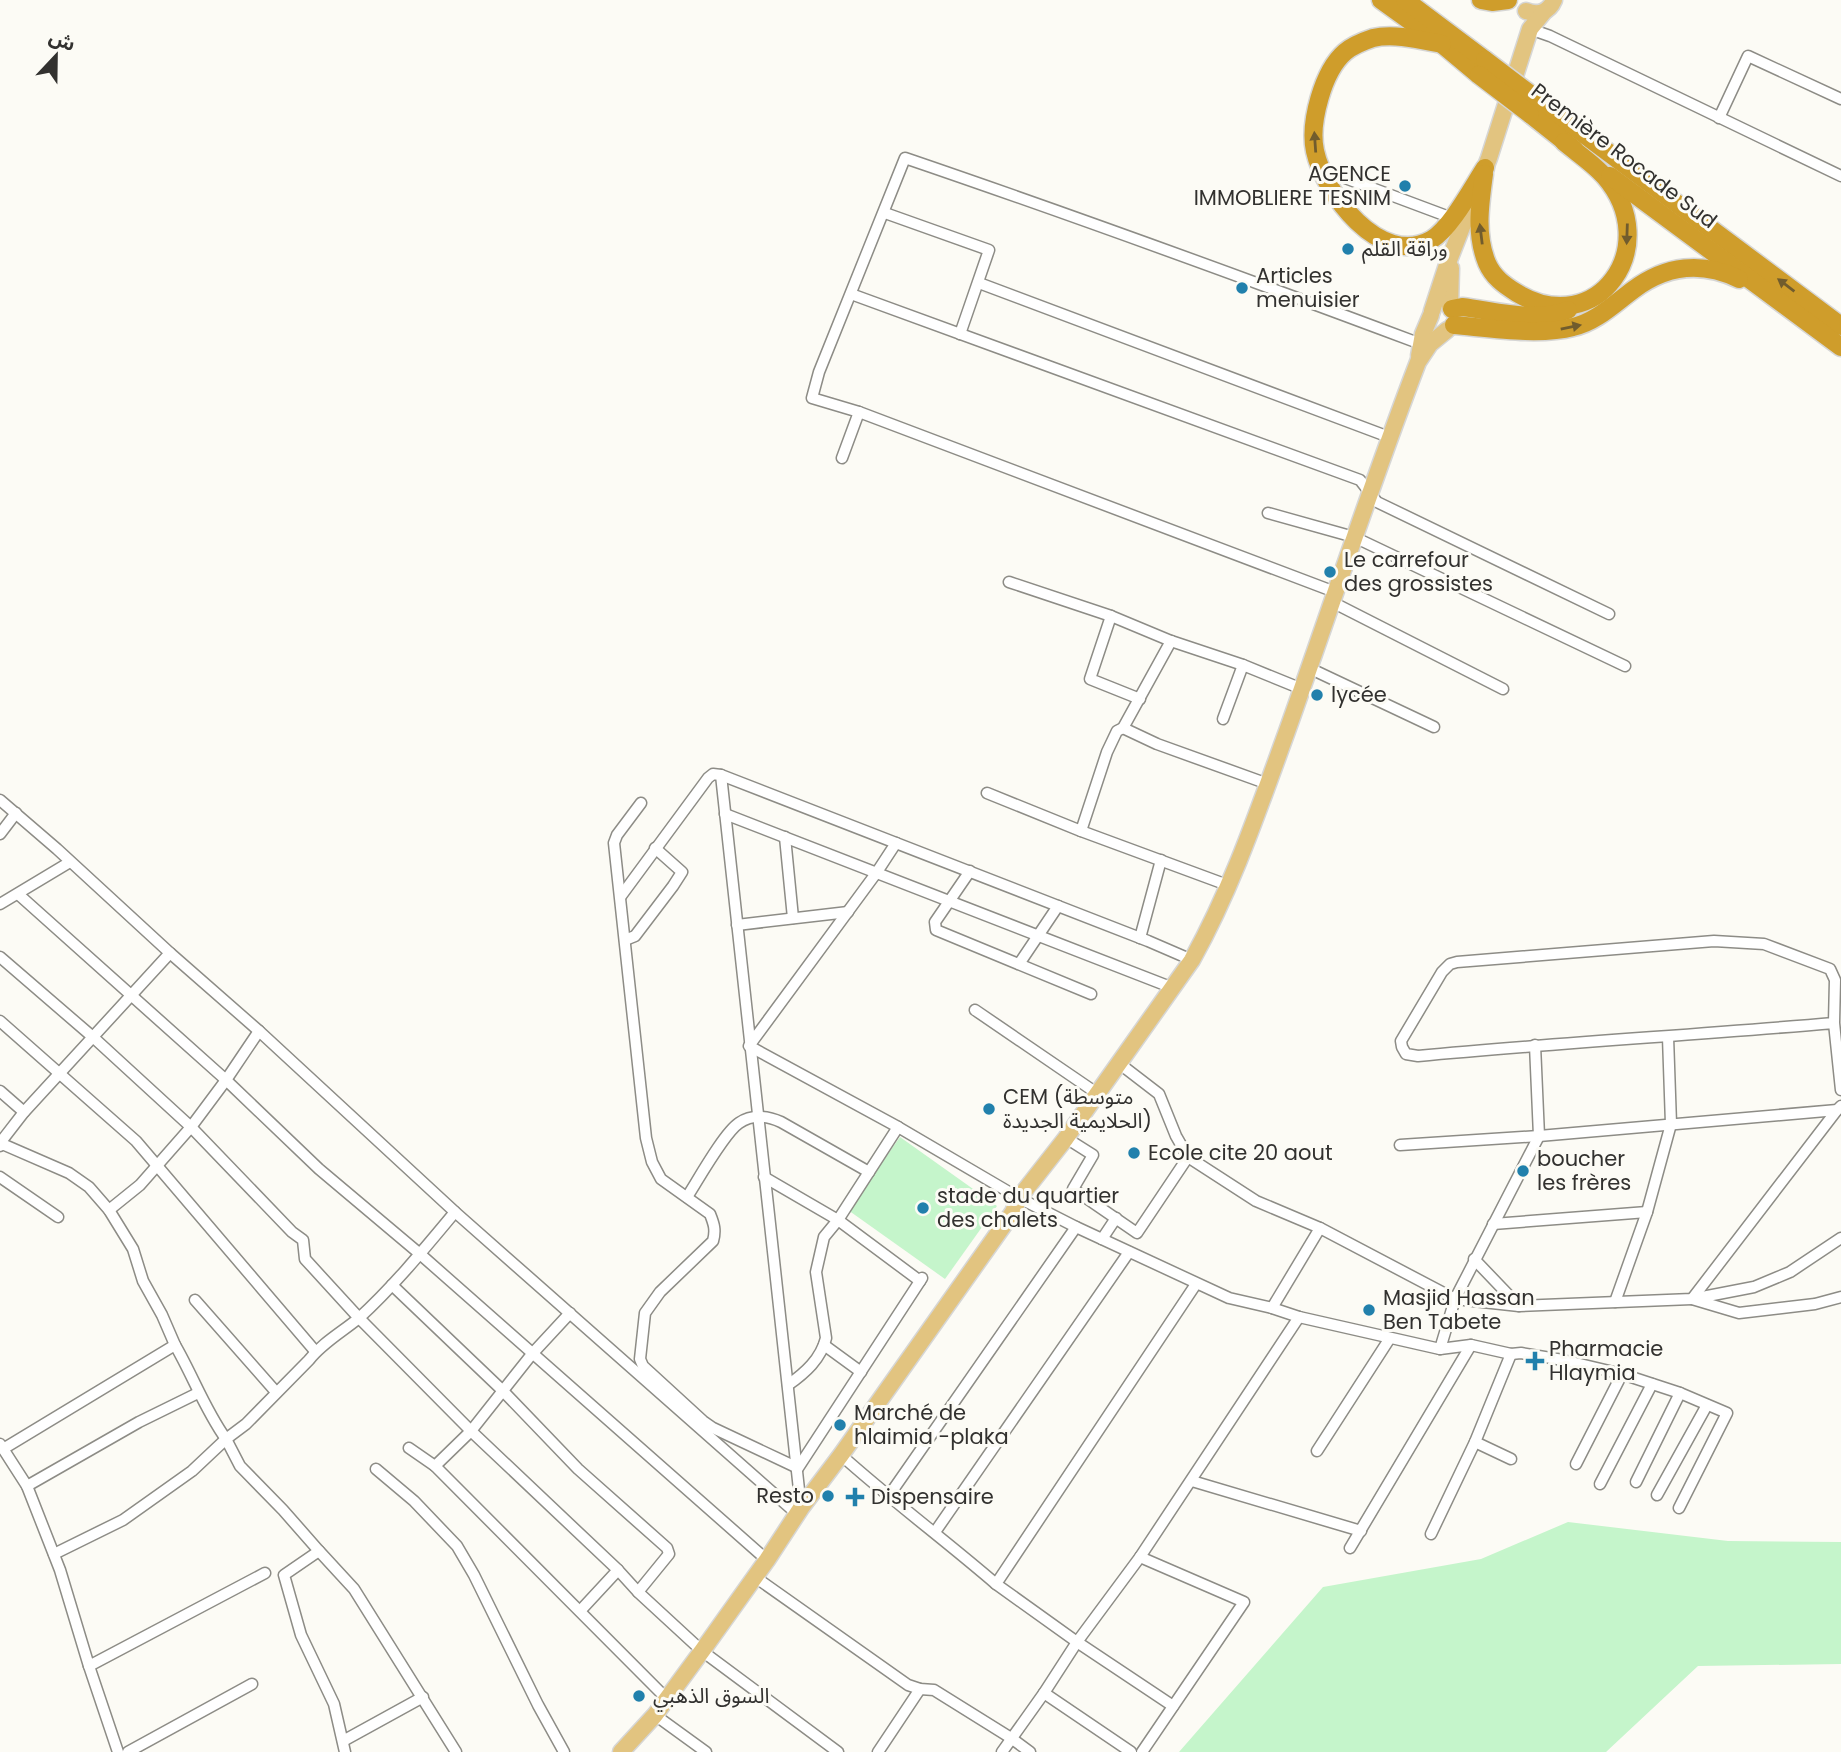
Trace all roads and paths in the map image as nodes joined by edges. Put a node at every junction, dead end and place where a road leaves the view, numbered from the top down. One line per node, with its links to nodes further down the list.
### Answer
1 (1381, 0): 8 (highway, Première Rocade Sud)
2 (1405, 0): 9 (highway, Première Rocade Sud)
3 (1481, 0): 4 (highway)
4 (1508, 0)
5 (1554, 0): 6 (main road)
6 (1529, 8): 7 (main road)
7 (1530, 29): 12 (street); 14 (main road)
8 (1442, 44): 9 (highway, Première Rocade Sud); 18 (highway, one-way to 8)
9 (1482, 68): 11 (highway, Première Rocade Sud, bridge)
10 (1841, 99): 12 (street)
11 (1534, 107): 13 (highway, Première Rocade Sud); 26 (highway, Première Rocade Sud, one-way to 11)
12 (1719, 118): 16 (street)
13 (1564, 142): 22 (highway, Première Rocade Sud); 23 (highway, one-way to 23)
14 (1485, 168): 18 (highway); 19 (main road); 23 (highway, one-way to 14)
15 (1329, 172): 18 (street)
16 (1841, 176)
17 (885, 213): 20 (street); 21 (street); 28 (street)
18 (1451, 218)
19 (1451, 255): 24 (main road); 25 (main road)
20 (979, 283): 27 (street); 32 (street)
21 (851, 295): 27 (street); 31 (street)
22 (1774, 296): 25 (highway, one-way to 22); 29 (highway, Première Rocade Sud)
23 (1580, 303): 25 (highway)
24 (1432, 313): 25 (main road); 25 (main road); 28 (main road)
25 (1451, 318): 30 (main road)
26 (1841, 326)
27 (960, 334): 34 (street)
28 (1421, 344): 30 (main road)
29 (1841, 347)
30 (1418, 362): 32 (main road)
31 (859, 412): 33 (street); 38 (street)
32 (1389, 438): 34 (main road)
33 (842, 458)
34 (1369, 492): 36 (main road); 39 (street)
35 (1268, 513): 36 (street)
36 (1354, 537): 38 (main road); 43 (street)
37 (1009, 582): 40 (street)
38 (1334, 597): 44 (main road); 46 (street)
39 (1609, 614)
40 (1111, 616): 41 (street); 47 (street)
41 (1171, 641): 42 (street); 47 (street)
42 (1243, 666): 45 (street); 48 (street)
43 (1625, 666)
44 (1309, 668): 45 (main road); 49 (street)
45 (1302, 689): 52 (main road)
46 (1503, 689)
47 (1140, 699): 50 (street)
48 (1223, 719)
49 (1434, 727)
50 (1123, 728): 52 (street); 58 (street)
51 (720, 775): 57 (street); 61 (street); 62 (street)
52 (1268, 784): 67 (main road)
53 (987, 793): 58 (street)
54 (0, 800): 56 (street)
55 (641, 803): 69 (street)
56 (16, 813): 59 (street); 64 (street)
57 (725, 814): 60 (street); 75 (street)
58 (1081, 831): 63 (street)
59 (0, 834)
60 (785, 837): 66 (street); 74 (street)
61 (896, 843): 65 (street); 66 (street)
62 (656, 848): 69 (street); 78 (street)
63 (1161, 860): 67 (street); 77 (street)
64 (70, 862): 68 (street); 79 (street)
65 (970, 871): 70 (street); 72 (street)
66 (877, 872): 70 (street); 73 (street)
67 (1230, 886): 81 (main road)
68 (18, 894): 71 (street); 85 (street)
69 (621, 896): 78 (street)
70 (950, 902): 76 (street); 82 (street)
71 (0, 904)
72 (1058, 905): 76 (street); 77 (street)
73 (848, 912): 74 (street); 93 (street)
74 (793, 918): 75 (street)
75 (737, 925): 93 (street)
76 (1039, 936): 82 (street); 83 (street)
77 (1140, 937): 81 (street)
78 (625, 940): 115 (street)
79 (170, 953): 85 (street); 89 (street)
80 (0, 957): 91 (street)
81 (1192, 960): 83 (main road)
82 (1019, 964): 84 (street)
83 (1173, 988): 94 (main road)
84 (1091, 994)
85 (131, 995): 91 (street); 96 (street)
86 (975, 1010): 99 (street)
87 (0, 1021): 95 (street)
88 (1834, 1023): 90 (street); 92 (street); 97 (street)
89 (259, 1031): 96 (street); 118 (street)
90 (1668, 1037): 92 (street); 103 (street)
91 (94, 1038): 95 (street); 104 (street)
92 (1535, 1045): 106 (street)
93 (749, 1046): 102 (street); 105 (street)
94 (1120, 1064): 99 (main road); 110 (street)
95 (60, 1072): 101 (street); 111 (street)
96 (226, 1080): 104 (street); 129 (street)
97 (1841, 1090)
98 (0, 1091): 101 (street)
99 (1098, 1094): 107 (main road)
100 (1839, 1108): 103 (street); 135 (street)
101 (24, 1112): 108 (street)
102 (757, 1116): 112 (street); 114 (street); 115 (street)
103 (1671, 1125): 106 (street); 119 (street)
104 (191, 1127): 111 (street); 142 (street)
105 (898, 1127): 112 (street); 116 (street)
106 (1539, 1136): 109 (street); 123 (street)
107 (1066, 1138): 116 (main road); 121 (street)
108 (0, 1144): 117 (street)
109 (1399, 1145)
110 (1188, 1157): 121 (street); 125 (street)
111 (157, 1164): 117 (street); 148 (street)
112 (869, 1172): 122 (street)
113 (0, 1177): 120 (street)
114 (764, 1177): 122 (street); 154 (street)
115 (687, 1197): 170 (street)
116 (1019, 1198): 124 (street); 166 (main road)
117 (109, 1210): 144 (street)
118 (456, 1212): 129 (street); 140 (street)
119 (1647, 1212): 123 (street); 137 (street)
120 (58, 1217)
121 (1115, 1218): 127 (street)
122 (838, 1220): 145 (street); 151 (street)
123 (1493, 1224): 130 (street)
124 (1076, 1227): 127 (street); 177 (street)
125 (1320, 1228): 134 (street); 139 (street)
126 (1841, 1238): 135 (street)
127 (1102, 1239): 128 (street)
128 (1129, 1252): 131 (street); 181 (street)
129 (420, 1254): 132 (street); 149 (street)
130 (1474, 1259): 134 (street); 138 (street)
131 (1196, 1284): 139 (street); 191 (street)
132 (392, 1285): 142 (street); 155 (street)
133 (1841, 1297): 135 (street)
134 (1455, 1299): 138 (street); 147 (street)
135 (1692, 1299): 137 (street)
136 (195, 1300): 156 (street)
137 (1615, 1302): 138 (street)
138 (1519, 1306)
139 (1272, 1308): 141 (street)
140 (569, 1313): 149 (street); 179 (street)
141 (1299, 1317): 143 (street); 172 (street)
142 (359, 1318): 148 (street); 160 (street)
143 (1390, 1338): 147 (street); 165 (street)
144 (175, 1345): 157 (street); 163 (street)
145 (824, 1345): 151 (street); 154 (street)
146 (1471, 1345): 147 (street); 150 (street); 180 (street)
147 (1440, 1349)
148 (315, 1352): 156 (street)
149 (532, 1354): 155 (street); 187 (street)
150 (1511, 1354): 152 (street); 162 (street)
151 (861, 1372): 170 (street)
152 (1622, 1374): 153 (street); 168 (street)
153 (1652, 1384): 158 (street); 174 (street)
154 (788, 1385): 170 (street)
155 (502, 1391): 160 (street); 192 (street)
156 (276, 1392): 161 (street)
157 (198, 1393): 161 (street); 175 (street)
158 (1680, 1393): 159 (street); 173 (street)
159 (1707, 1405): 176 (street); 178 (street)
160 (471, 1431): 169 (street); 188 (street)
161 (226, 1439): 184 (street); 185 (street)
162 (1475, 1442): 167 (street); 182 (street)
163 (1, 1446): 175 (street)
164 (409, 1448): 169 (street)
165 (1317, 1451)
166 (841, 1455): 177 (street); 179 (main road)
167 (1511, 1459)
168 (1576, 1464)
169 (435, 1466): 193 (street)
170 (797, 1468): 179 (street)
171 (376, 1469): 209 (street)
172 (1192, 1481): 180 (street); 186 (street)
173 (1636, 1482)
174 (1600, 1484)
175 (27, 1486): 185 (street)
176 (1657, 1495)
177 (888, 1497): 181 (street)
178 (1679, 1508)
179 (799, 1511): 187 (main road)
180 (1361, 1531): 183 (street)
181 (935, 1532): 191 (street)
182 (1431, 1534)
183 (1350, 1548)
184 (319, 1551): 200 (street); 205 (street)
185 (54, 1554): 196 (street)
186 (1140, 1557): 194 (street); 202 (street)
187 (767, 1560): 190 (main road)
188 (618, 1570): 192 (street); 193 (street)
189 (265, 1573): 196 (street)
190 (755, 1577): 195 (main road); 198 (street)
191 (996, 1584): 194 (street)
192 (638, 1592): 195 (street)
193 (580, 1611): 201 (street)
194 (1077, 1642): 199 (street); 202 (street)
195 (702, 1651): 201 (main road); 212 (street)
196 (89, 1666): 206 (street)
197 (252, 1684): 207 (street)
198 (920, 1689): 204 (street); 213 (street)
199 (1044, 1693): 204 (street); 216 (street)
200 (423, 1698): 205 (street); 208 (street)
201 (667, 1699): 203 (main road)
202 (1173, 1706): 217 (street)
203 (655, 1715): 210 (main road); 211 (street)
204 (1011, 1738): 214 (street); 215 (street)
205 (344, 1746)
206 (118, 1752)
207 (128, 1752)
208 (456, 1752)
209 (564, 1752)
210 (621, 1752)
211 (706, 1752)
212 (838, 1752)
213 (878, 1752)
214 (1002, 1752)
215 (1030, 1752)
216 (1131, 1752)
217 (1142, 1752)

